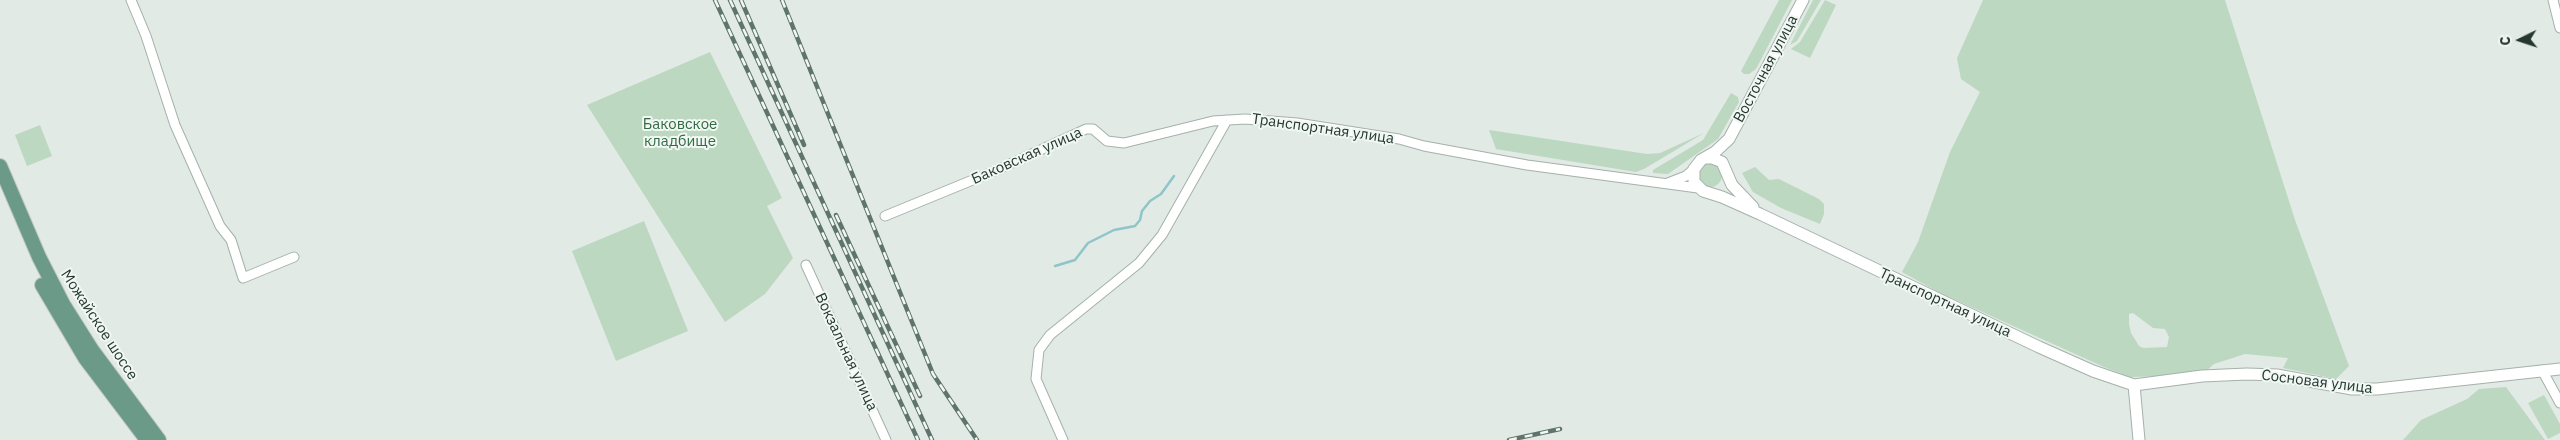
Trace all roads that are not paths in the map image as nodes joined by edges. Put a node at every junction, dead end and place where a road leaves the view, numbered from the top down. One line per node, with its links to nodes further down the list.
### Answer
1 (131, 0): 16 (street)
2 (1803, 0): 6 (street, Восточная улица)
3 (2553, 0): 4 (street)
4 (2560, 28)
5 (1227, 120): 11 (street, Транспортная улица); 15 (street, Баковская улица); 25 (street)
6 (1729, 139): 7 (street, Восточная улица); 10 (street, Восточная улица)
7 (1706, 158): 9 (street); 10 (street)
8 (0, 166): 23 (main road, Можайское шоссе)
9 (1694, 169): 11 (street); 12 (street)
10 (1726, 172): 12 (street); 14 (street)
11 (1663, 184): 12 (street, Транспортная улица)
12 (1703, 190): 14 (street, Транспортная улица)
13 (0, 191): 22 (main road, Можайское шоссе)
14 (1760, 214): 20 (street, Транспортная улица)
15 (885, 216)
16 (294, 257)
17 (806, 265): 24 (street, Вокзальная улица)
18 (2560, 369): 19 (street, Сосновая улица)
19 (2542, 370): 20 (street, Сосновая улица); 21 (street)
20 (2134, 385): 26 (street)
21 (2560, 404)
22 (147, 440)
23 (159, 440)
24 (886, 440)
25 (1063, 440)
26 (2139, 440)

